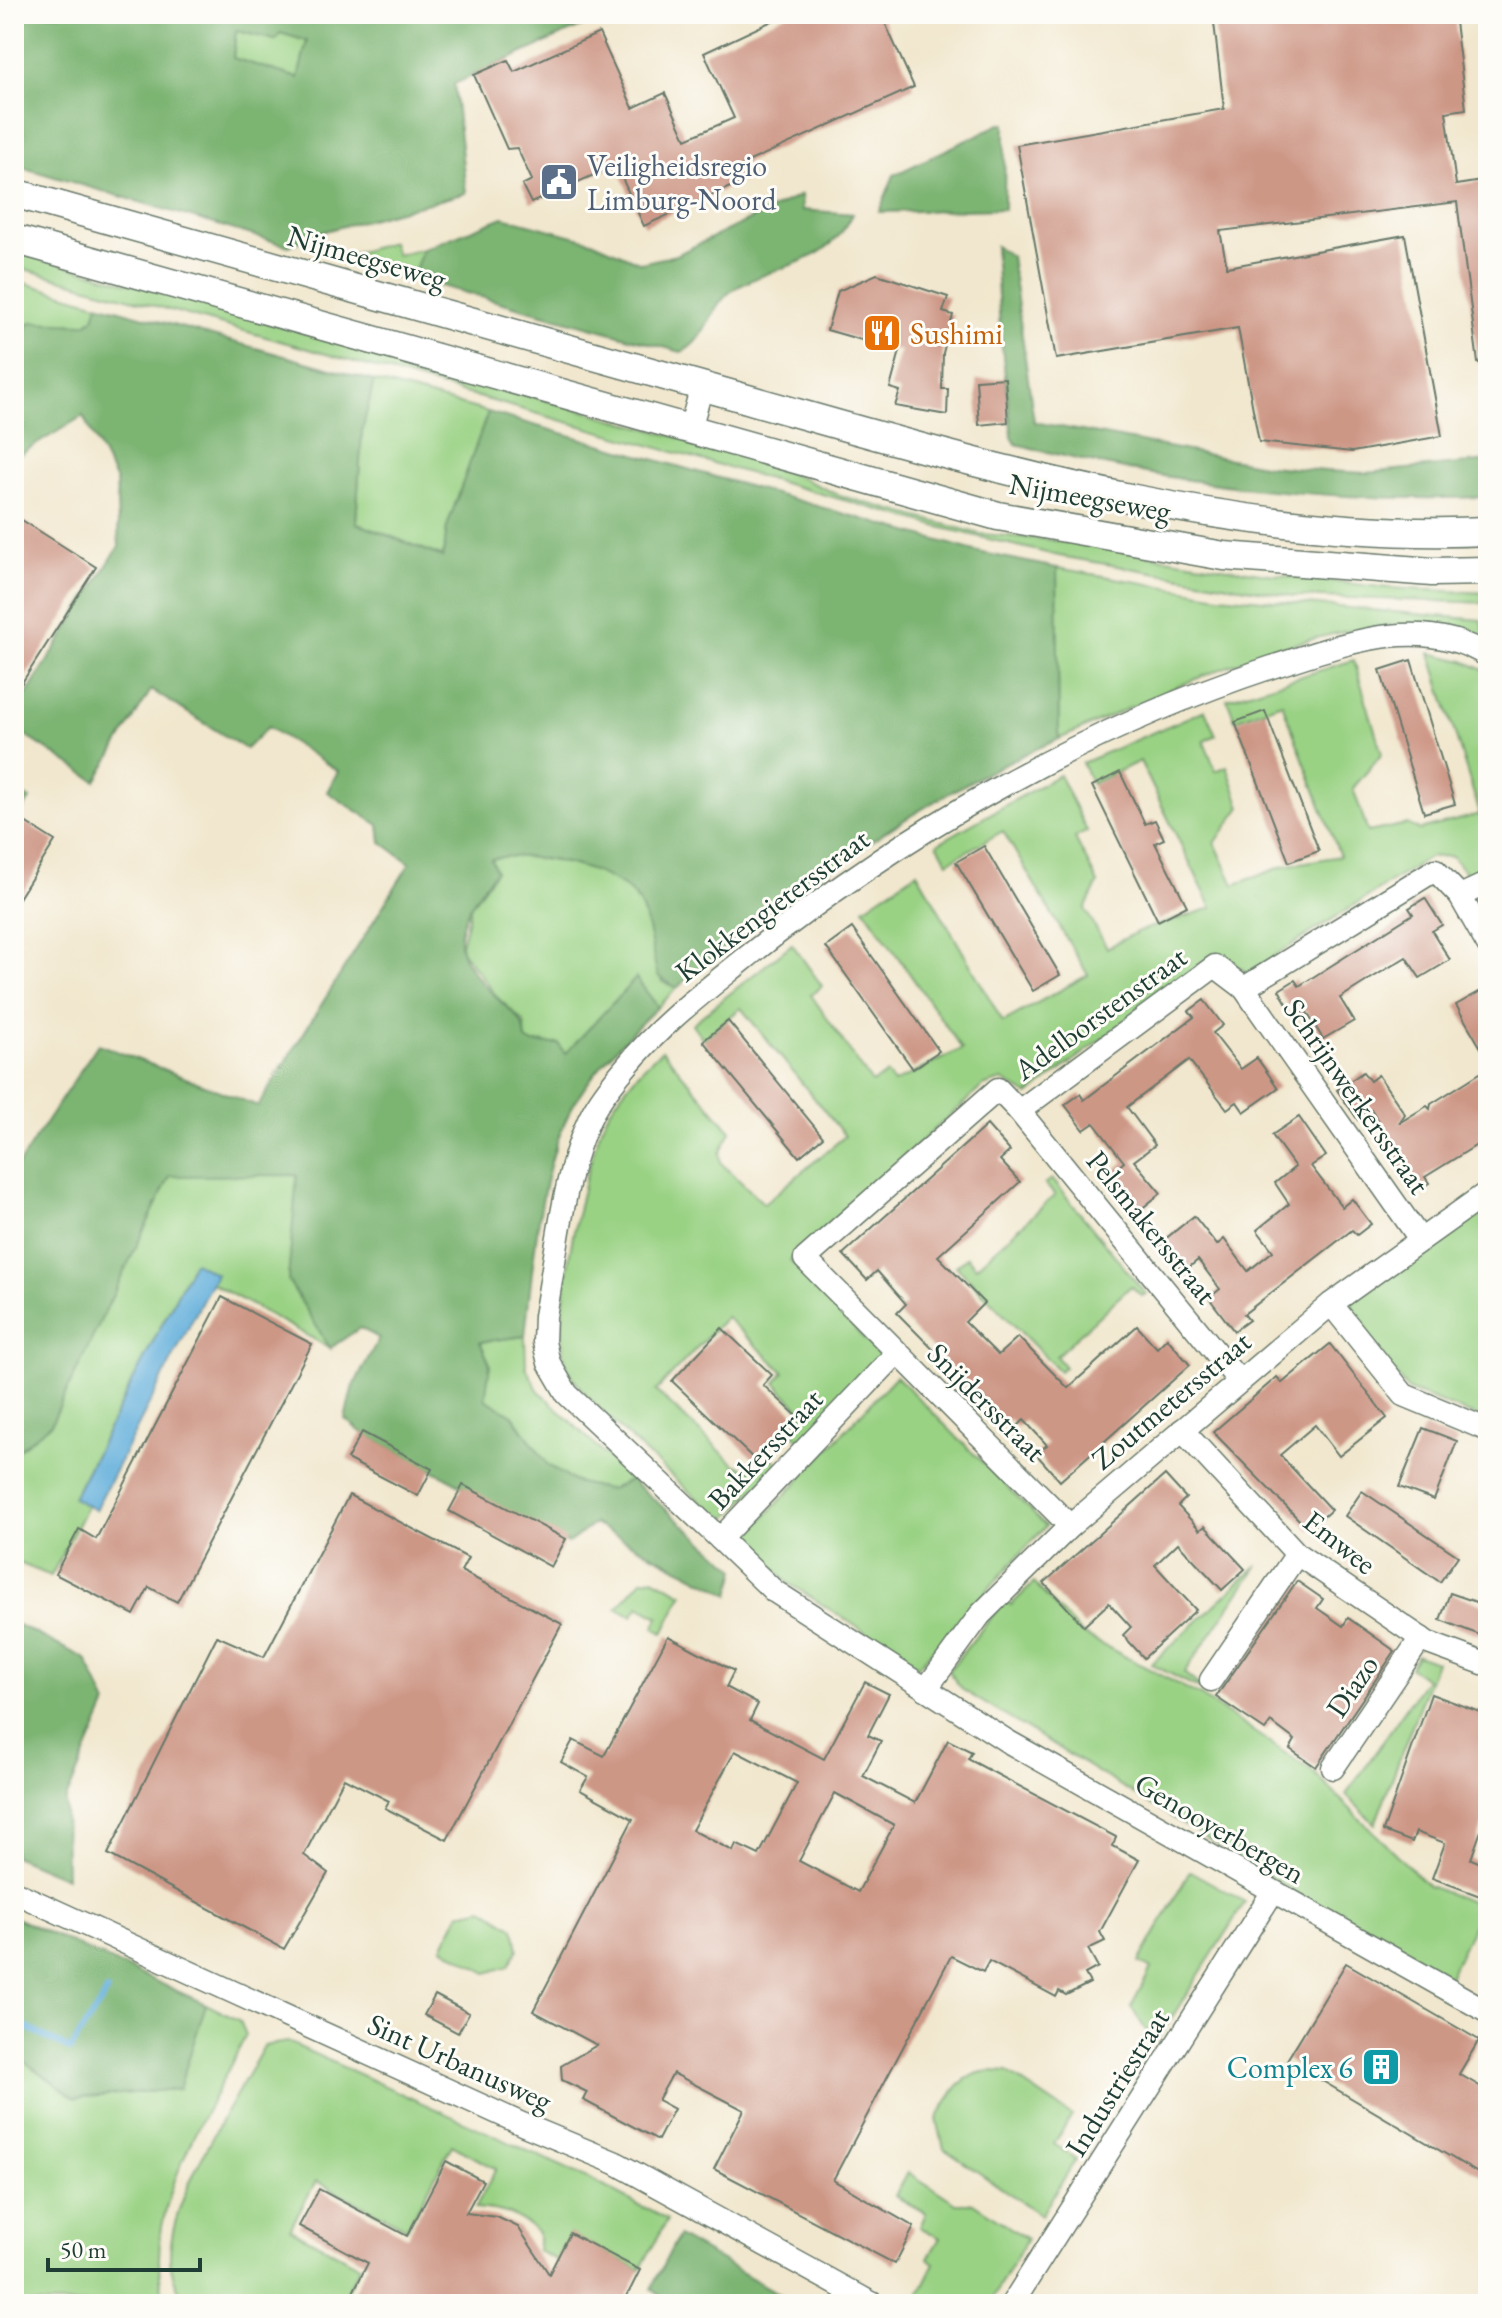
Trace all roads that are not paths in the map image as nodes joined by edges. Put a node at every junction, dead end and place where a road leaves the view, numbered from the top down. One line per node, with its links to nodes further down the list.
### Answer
1 (14, 193): 3 (main road, Nijmeegseweg)
2 (14, 239): 4 (main road, Nijmeegseweg)
3 (702, 386): 4 (street); 5 (main road, Nijmeegseweg)
4 (690, 429): 6 (main road, Nijmeegseweg)
5 (1488, 531)
6 (1488, 571)
7 (1488, 656): 21 (street, Klokkengietersstraat)
8 (1488, 883): 9 (street)
9 (1460, 896): 10 (street); 11 (street)
10 (1488, 945)
11 (1244, 988): 12 (street, Adelborstenstraat); 14 (street, Schrijnwerkersstraat)
12 (1019, 1111): 16 (street, Adelborstenstraat); 17 (street, Pelsmakersstraat)
13 (1488, 1192): 14 (street, Zoutmetersstraat)
14 (1420, 1239): 15 (street, Zoutmetersstraat)
15 (1331, 1304): 17 (street, Zoutmetersstraat); 19 (street)
16 (896, 1354): 20 (street, Snijdersstraat); 21 (street, Bakkersstraat)
17 (1239, 1381): 18 (street, Zoutmetersstraat)
18 (1182, 1430): 20 (street, Zoutmetersstraat); 22 (street, Emwee)
19 (1488, 1430)
20 (1070, 1526): 26 (street, Zoutmetersstraat)
21 (720, 1539): 26 (street, Bakkersstraat)
22 (1297, 1554): 23 (street, Emwee); 25 (street)
23 (1421, 1638): 24 (street, Emwee); 27 (street, Diazo)
24 (1488, 1665)
25 (1211, 1680)
26 (926, 1689): 29 (street, Genooyerbergen)
27 (1333, 1768)
28 (14, 1892): 31 (street, Sint Urbanusweg)
29 (1272, 1893): 30 (street, Genooyerbergen); 32 (street, Industriestraat)
30 (1488, 2012)
31 (873, 2304)
32 (1012, 2304)

